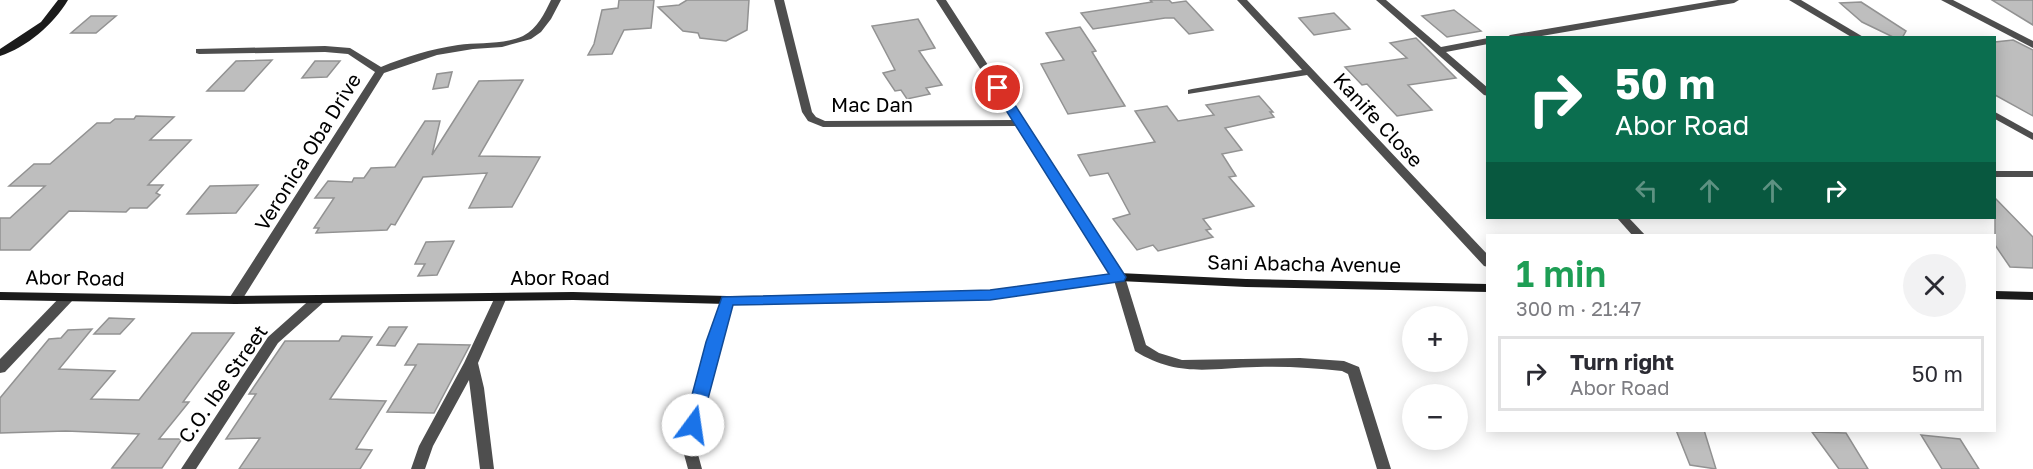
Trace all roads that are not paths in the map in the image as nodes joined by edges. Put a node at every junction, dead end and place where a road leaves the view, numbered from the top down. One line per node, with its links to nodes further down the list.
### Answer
1 (63, 0): 18 (street)
2 (556, 0): 19 (street, Veronica Oba Drive)
3 (780, 0): 24 (street, Mac Dan)
4 (940, 0): 24 (street)
5 (1242, 0): 20 (street, Kanife Close)
6 (1381, 0): 16 (street)
7 (1734, 0): 10 (street)
8 (1794, 0): 13 (street)
9 (1946, 0): 15 (street)
10 (1559, 29): 11 (street); 12 (street)
11 (1521, 36)
12 (1568, 36)
13 (1857, 36)
14 (1486, 41): 16 (street)
15 (2033, 45)
16 (1439, 50): 21 (street)
17 (199, 51): 19 (street)
18 (0, 53)
19 (380, 71): 39 (street, Veronica Oba Drive)
20 (1309, 72): 22 (street); 30 (street, Kanife Close)
21 (1486, 91)
22 (1192, 92)
23 (1996, 116): 25 (street)
24 (1021, 123): 31 (street)
25 (2033, 137)
26 (1996, 174): 27 (street)
27 (2033, 174)
28 (1624, 219): 29 (street)
29 (1638, 234)
30 (1486, 261)
31 (1119, 277): 32 (street, Sani Abacha Avenue); 40 (street, Abor Road); 47 (street)
32 (1486, 288)
33 (1996, 295): 35 (street)
34 (0, 296): 37 (street, Abor Road)
35 (2033, 296)
36 (501, 297): 38 (street, Abor Road); 40 (street, Abor Road); 41 (street)
37 (67, 298): 39 (street, Abor Road); 42 (street)
38 (319, 299): 39 (street, Abor Road); 43 (street, C.O. Ibe Street)
39 (235, 300)
40 (727, 300): 46 (street)
41 (471, 363): 44 (street); 45 (street)
42 (0, 368)
43 (188, 469)
44 (418, 469)
45 (487, 469)
46 (695, 469)
47 (1384, 469)

